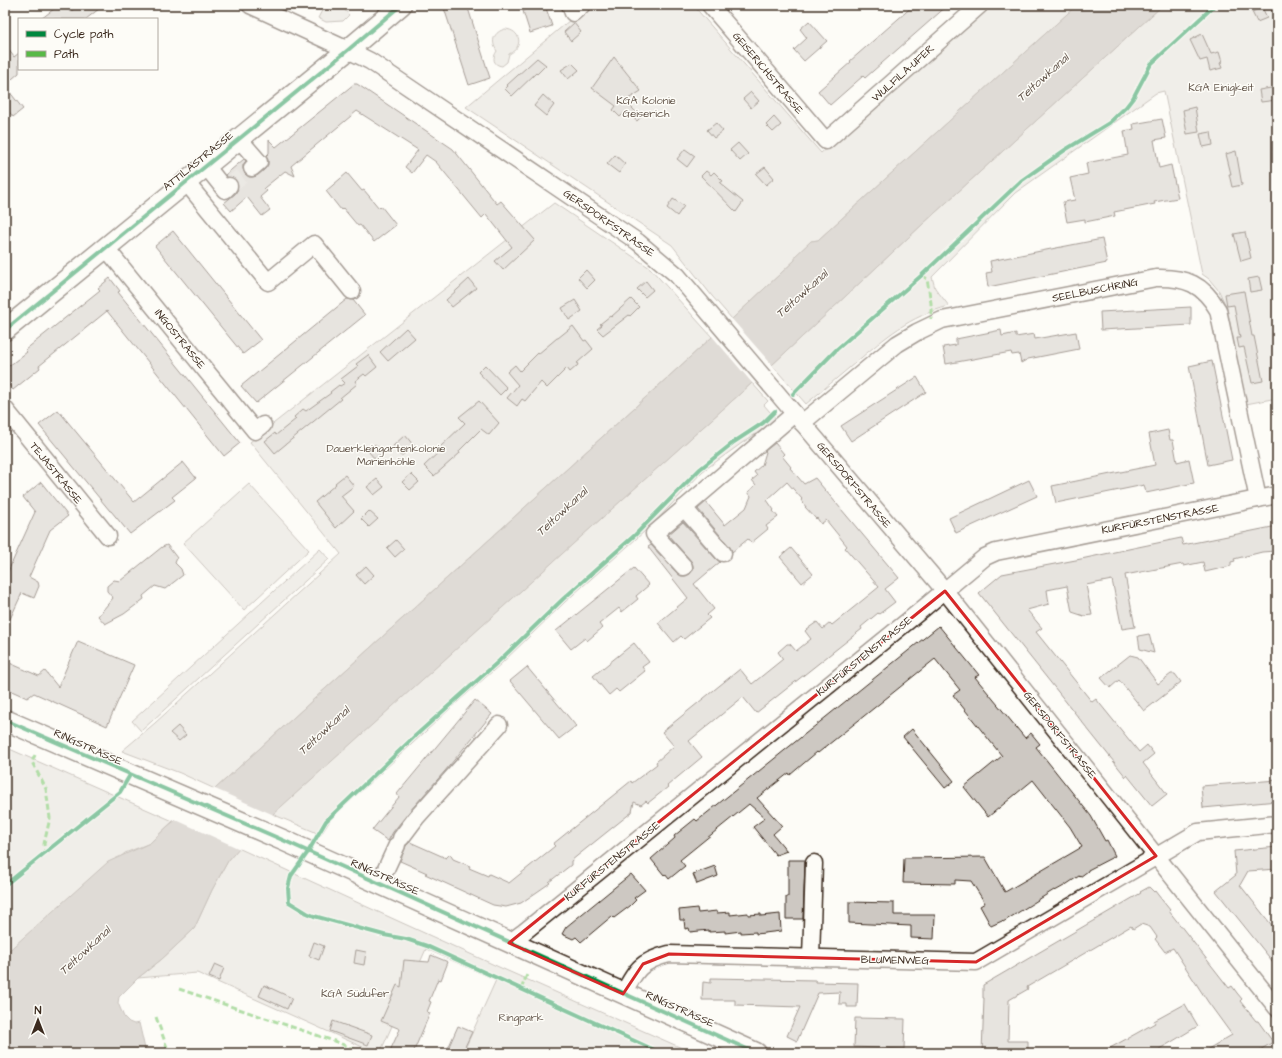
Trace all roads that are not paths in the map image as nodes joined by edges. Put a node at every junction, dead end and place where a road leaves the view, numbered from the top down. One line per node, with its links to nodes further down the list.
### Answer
1 (250, 5): 7 (street, GERSDORFSTRASSE)
2 (401, 5): 7 (main road, ATTILASTRASSE)
3 (570, 5): 4 (street)
4 (582, 5)
5 (980, 5): 9 (street, WULFILA-UFER)
6 (712, 6): 9 (street, GEISERICHSTRASSE)
7 (348, 50): 8 (main road, ATTILASTRASSE); 18 (street, GERSDORFSTRASSE)
8 (239, 139): 10 (main road, ATTILASTRASSE); 11 (street)
9 (826, 142)
10 (206, 166): 12 (main road, ATTILASTRASSE); 13 (street)
11 (252, 168)
12 (186, 182): 14 (main road, ATTILASTRASSE); 15 (street)
13 (229, 186)
14 (106, 248): 16 (main road, ATTILASTRASSE); 19 (street, INGOSTRASSE)
15 (352, 291)
16 (5, 330)
17 (5, 409): 23 (street, TEJASTRASSE)
18 (798, 419): 21 (street, SEELBUSCHRING); 22 (street, SEELBUSCHRING); 26 (street, GERSDORFSTRASSE)
19 (259, 428)
20 (1277, 495): 21 (street, KURFÜRSTENSTRASSE)
21 (1258, 499): 26 (street, KURFÜRSTENSTRASSE)
22 (684, 508): 24 (street); 25 (street, SEELBUSCHRING)
23 (108, 536)
24 (724, 553)
25 (684, 567)
26 (945, 591): 30 (street, GERSDORFSTRASSE); 33 (street, KURFÜRSTENSTRASSE)
27 (5, 720): 32 (main road, RINGSTRASSE)
28 (499, 725): 32 (street)
29 (1277, 824): 30 (street, BLUMENWEG)
30 (1156, 856): 34 (street, BLUMENWEG); 36 (street, GERSDORFSTRASSE)
31 (814, 863): 34 (street)
32 (380, 884): 33 (main road, RINGSTRASSE)
33 (509, 942): 35 (main road, RINGSTRASSE)
34 (811, 958): 35 (street, BLUMENWEG)
35 (623, 994): 37 (main road, RINGSTRASSE)
36 (1277, 1008)
37 (756, 1053)

